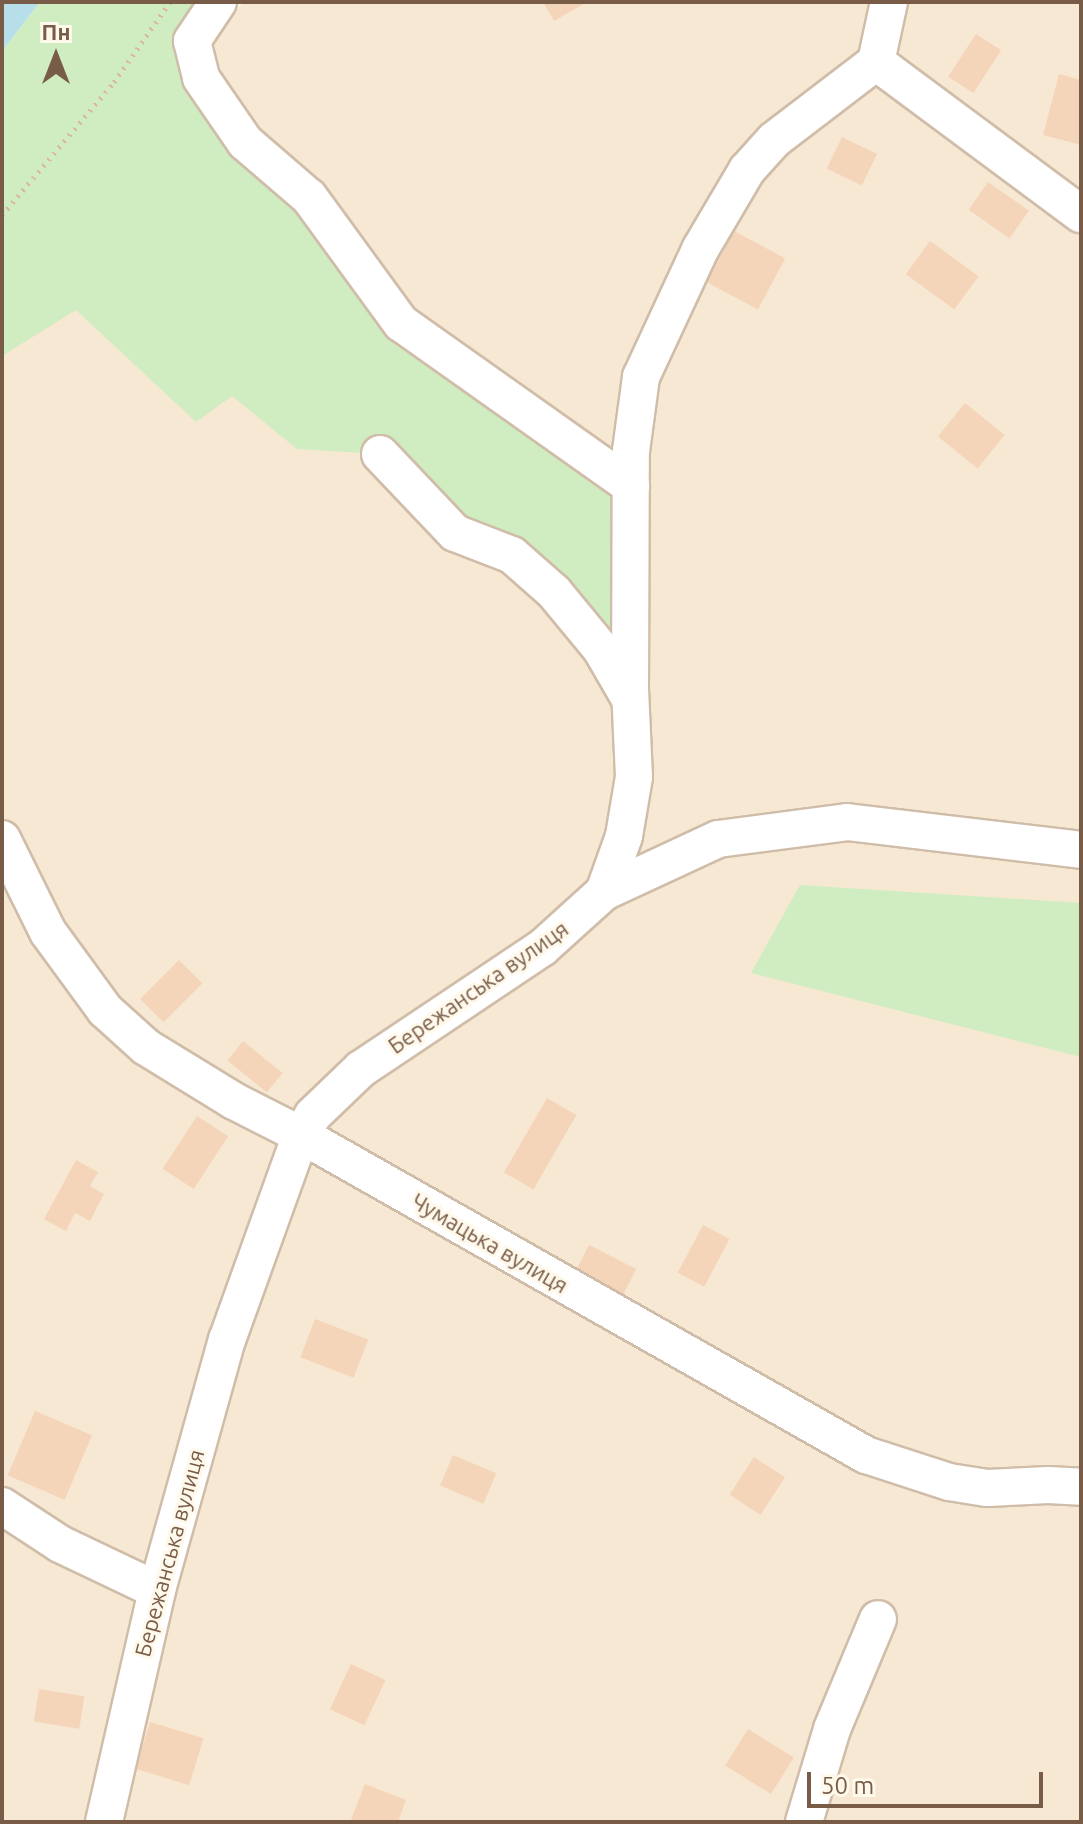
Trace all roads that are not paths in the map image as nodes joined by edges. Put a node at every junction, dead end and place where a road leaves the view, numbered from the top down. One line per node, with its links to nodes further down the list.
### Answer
1 (218, 2): 6 (street)
2 (889, 2): 3 (street)
3 (876, 62): 4 (street); 6 (street, Бережанська вулиця)
4 (1081, 214)
5 (380, 454): 7 (street)
6 (631, 486): 7 (street, Бережанська вулиця)
7 (631, 701): 11 (street, Бережанська вулиця)
8 (2, 839): 10 (street, Чумацька вулиця)
9 (1081, 850): 11 (street)
10 (11, 884): 12 (street, Чумацька вулиця)
11 (604, 892): 12 (street, Бережанська вулиця)
12 (301, 1135): 13 (street, Чумацька вулиця); 15 (street, Бережанська вулиця)
13 (1081, 1487)
14 (2, 1506): 15 (street)
15 (157, 1590): 17 (street, Бережанська вулиця)
16 (878, 1619): 18 (street)
17 (104, 1822)
18 (804, 1822)

